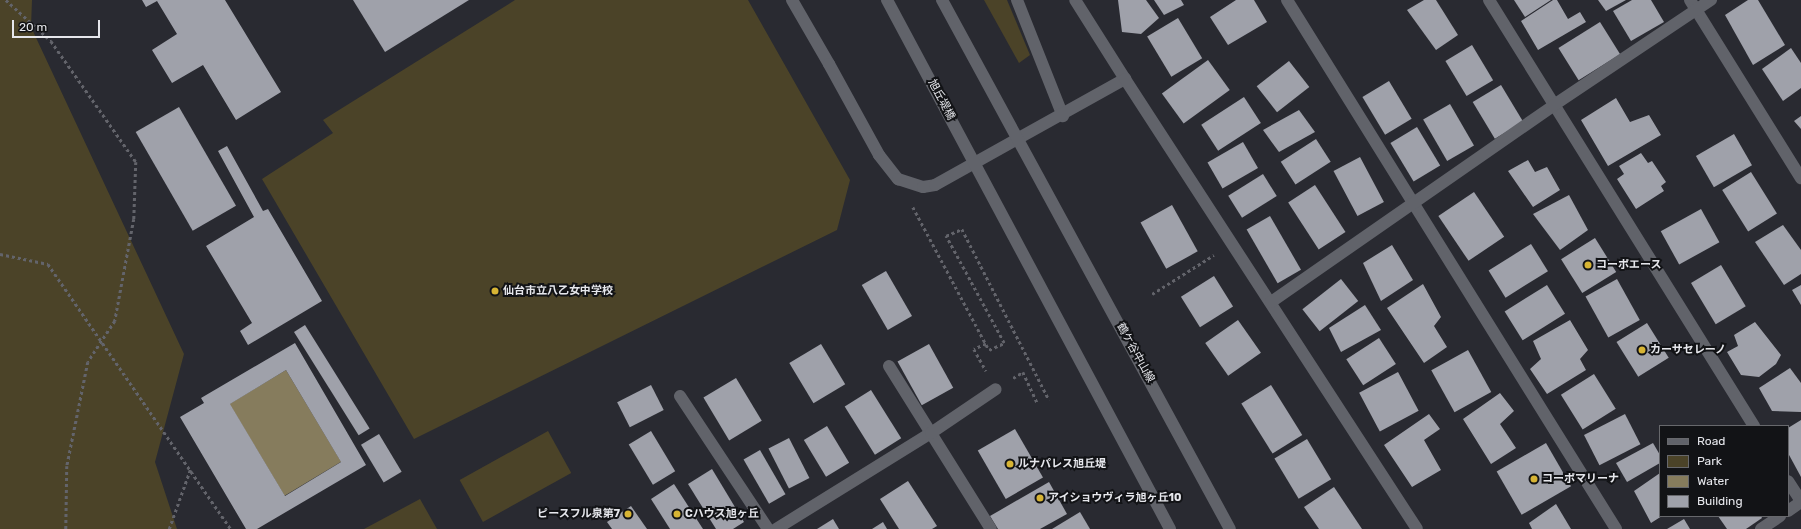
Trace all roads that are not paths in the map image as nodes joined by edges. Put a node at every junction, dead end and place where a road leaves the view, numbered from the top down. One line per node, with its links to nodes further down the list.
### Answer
1 (792, 0): 12 (street)
2 (887, 0): 28 (street, 旭丘堤橋)
3 (942, 0): 29 (street, 鶴ケ谷中山線)
4 (1017, 0): 12 (street)
5 (1075, 0): 10 (street)
6 (1287, 0): 14 (street)
7 (1489, 0): 11 (street)
8 (1711, 0): 9 (street)
9 (1693, 5): 11 (street); 13 (street)
10 (1125, 79): 12 (street); 15 (street)
11 (1554, 105): 14 (street); 19 (street)
12 (1063, 116)
13 (1801, 178)
14 (1414, 203): 15 (street); 31 (street)
15 (1271, 302): 30 (street)
16 (889, 366): 20 (street)
17 (996, 389): 20 (street)
18 (680, 396): 26 (street)
19 (1753, 425)
20 (931, 433): 25 (street); 27 (street)
21 (1789, 483): 22 (street)
22 (1801, 502): 23 (street)
23 (1789, 510)
24 (1778, 517): 32 (street)
25 (780, 528)
26 (768, 529)
27 (991, 529)
28 (1170, 529)
29 (1230, 529)
30 (1417, 529)
31 (1616, 529)
32 (1760, 529)

